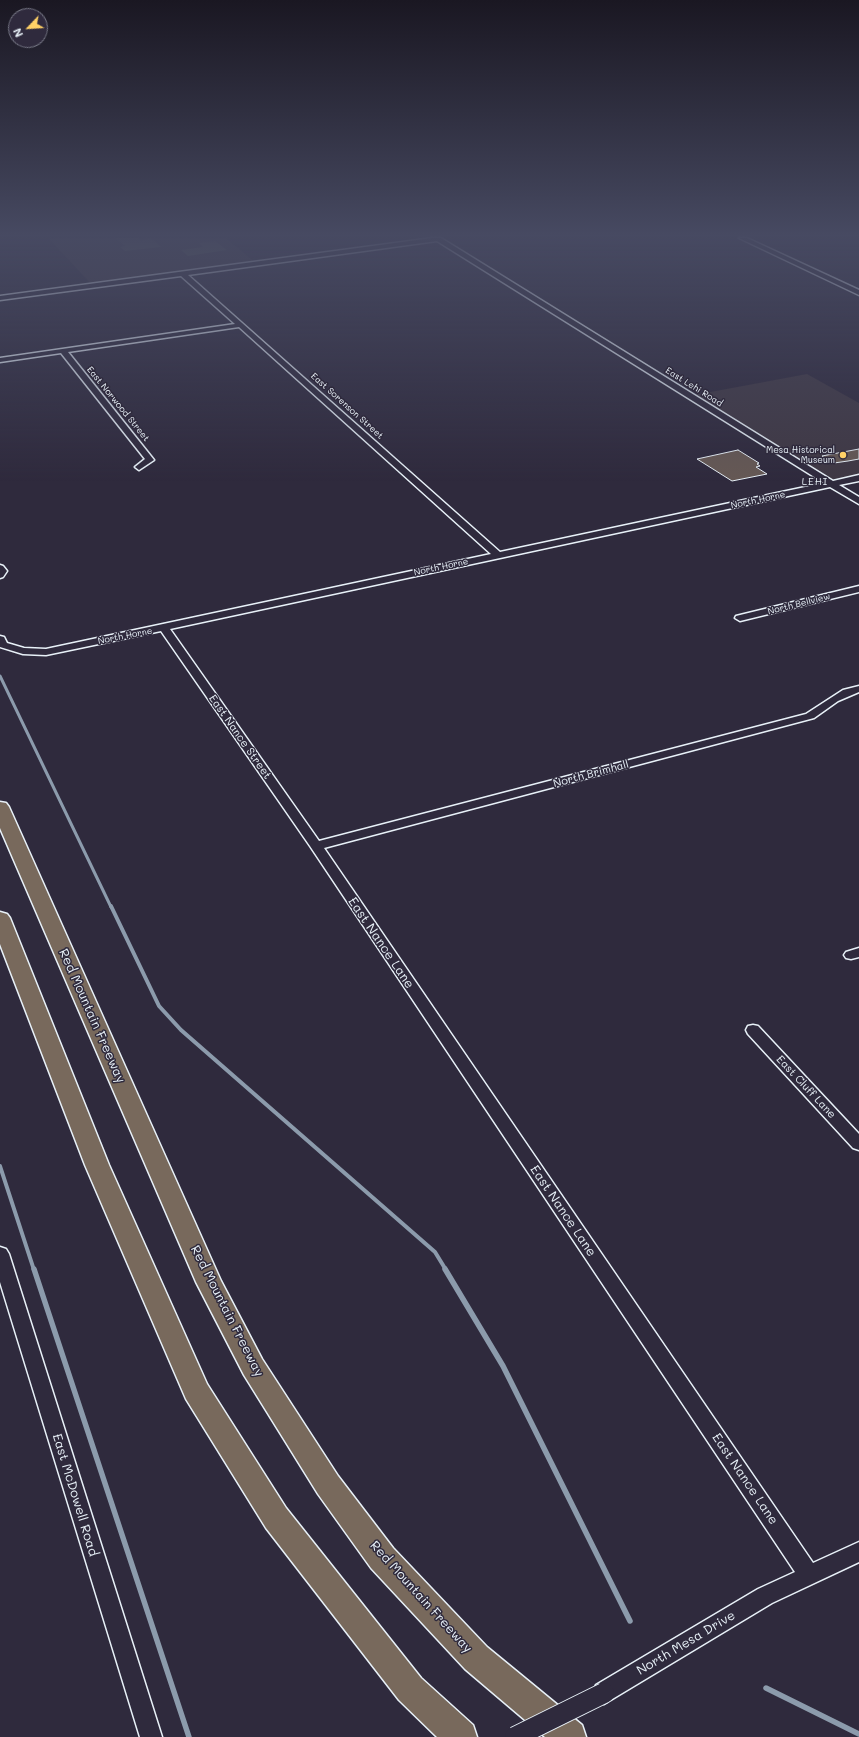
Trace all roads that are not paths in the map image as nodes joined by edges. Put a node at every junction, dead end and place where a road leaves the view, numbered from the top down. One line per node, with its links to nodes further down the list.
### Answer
1 (234, 319): 3 (street, East Sorenson Street)
2 (567, 319): 7 (street, East Lehi Road)
3 (241, 325): 4 (street); 11 (street, East Sorenson Street)
4 (63, 351): 5 (street); 6 (street, East Norwood Street)
5 (0, 360)
6 (139, 467)
7 (816, 475): 8 (street); 9 (street, East Lehi Road)
8 (859, 478): 9 (street, North Horne)
9 (831, 484): 10 (street, East Lehi Road); 11 (street, North Horne)
10 (859, 501)
11 (498, 555): 16 (street, North Horne)
12 (0, 568): 13 (street)
13 (0, 574)
14 (859, 589): 15 (street, North Bellview)
15 (740, 618)
16 (164, 628): 17 (street, North Horne); 20 (street, East Nance Street)
17 (0, 639)
18 (859, 689): 20 (street, North Brimhall)
19 (0, 807): 30 (highway, Red Mountain Freeway)
20 (316, 846): 26 (street, East Nance Lane)
21 (0, 918): 28 (highway)
22 (753, 1030): 23 (street, East Cluff Lane)
23 (859, 1144)
24 (0, 1254): 27 (street, East McDowell Road)
25 (859, 1552): 26 (street, North Mesa Drive)
26 (810, 1576): 29 (street, North Mesa Drive, bridge)
27 (151, 1737)
28 (461, 1737)
29 (515, 1737)
30 (570, 1737)

